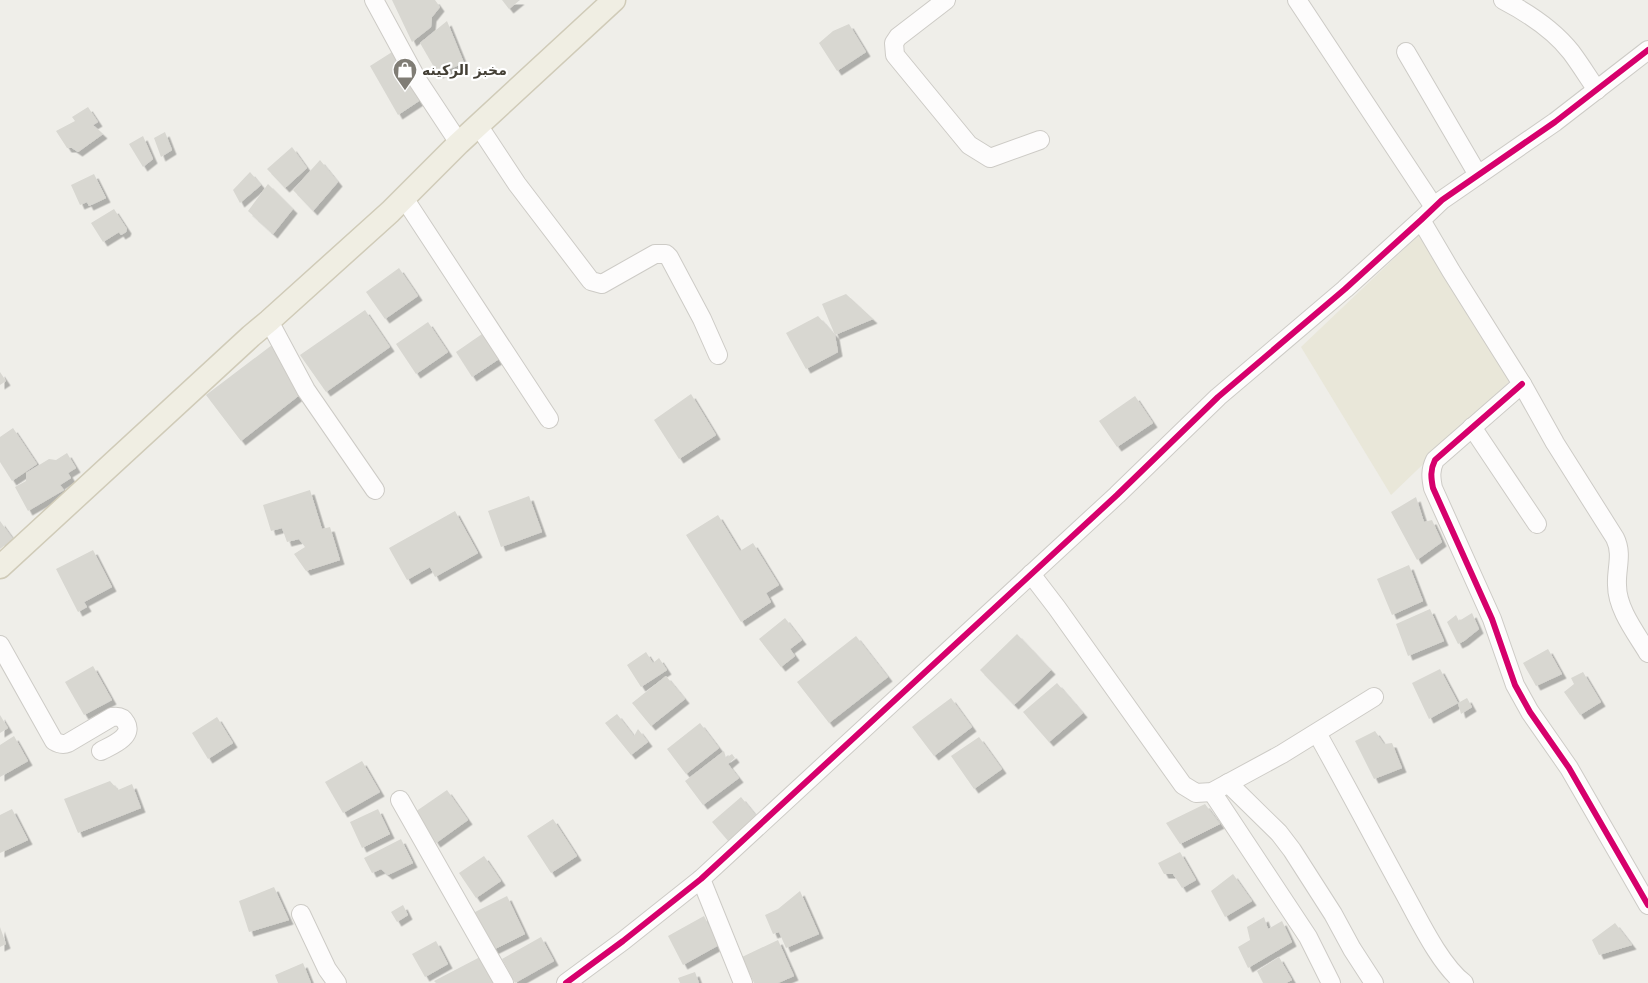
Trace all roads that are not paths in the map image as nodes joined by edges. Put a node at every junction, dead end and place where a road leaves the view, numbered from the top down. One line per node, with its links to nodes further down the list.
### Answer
1 (374, 0): 11 (street)
2 (614, 0): 9 (main road)
3 (946, 0): 10 (street)
4 (1297, 0): 14 (street)
5 (1503, 0): 8 (street)
6 (1648, 50): 8 (street)
7 (1406, 52): 12 (street)
8 (1597, 90): 12 (street)
9 (478, 126): 11 (main road); 17 (street)
10 (1040, 140)
11 (459, 143): 13 (main road)
12 (1478, 175): 14 (street)
13 (404, 198): 16 (main road); 19 (street)
14 (1434, 207): 15 (street)
15 (1421, 220): 18 (street); 24 (street)
16 (269, 321): 21 (street); 23 (main road)
17 (718, 355)
18 (1522, 384): 20 (street); 26 (street)
19 (549, 419)
20 (1472, 427): 22 (street); 34 (street)
21 (375, 490)
22 (1537, 524)
23 (0, 567)
24 (1031, 574): 31 (street); 33 (street)
25 (0, 645): 29 (street)
26 (1648, 653)
27 (1374, 697): 28 (street)
28 (1317, 733): 30 (street); 42 (street)
29 (100, 751)
30 (1228, 783): 31 (street); 41 (street)
31 (1212, 792): 40 (street)
32 (400, 800): 37 (street)
33 (701, 879): 38 (street); 39 (street)
34 (1648, 905)
35 (301, 914): 36 (street)
36 (337, 983)
37 (504, 983)
38 (566, 983)
39 (743, 983)
40 (1331, 983)
41 (1374, 983)
42 (1464, 983)

